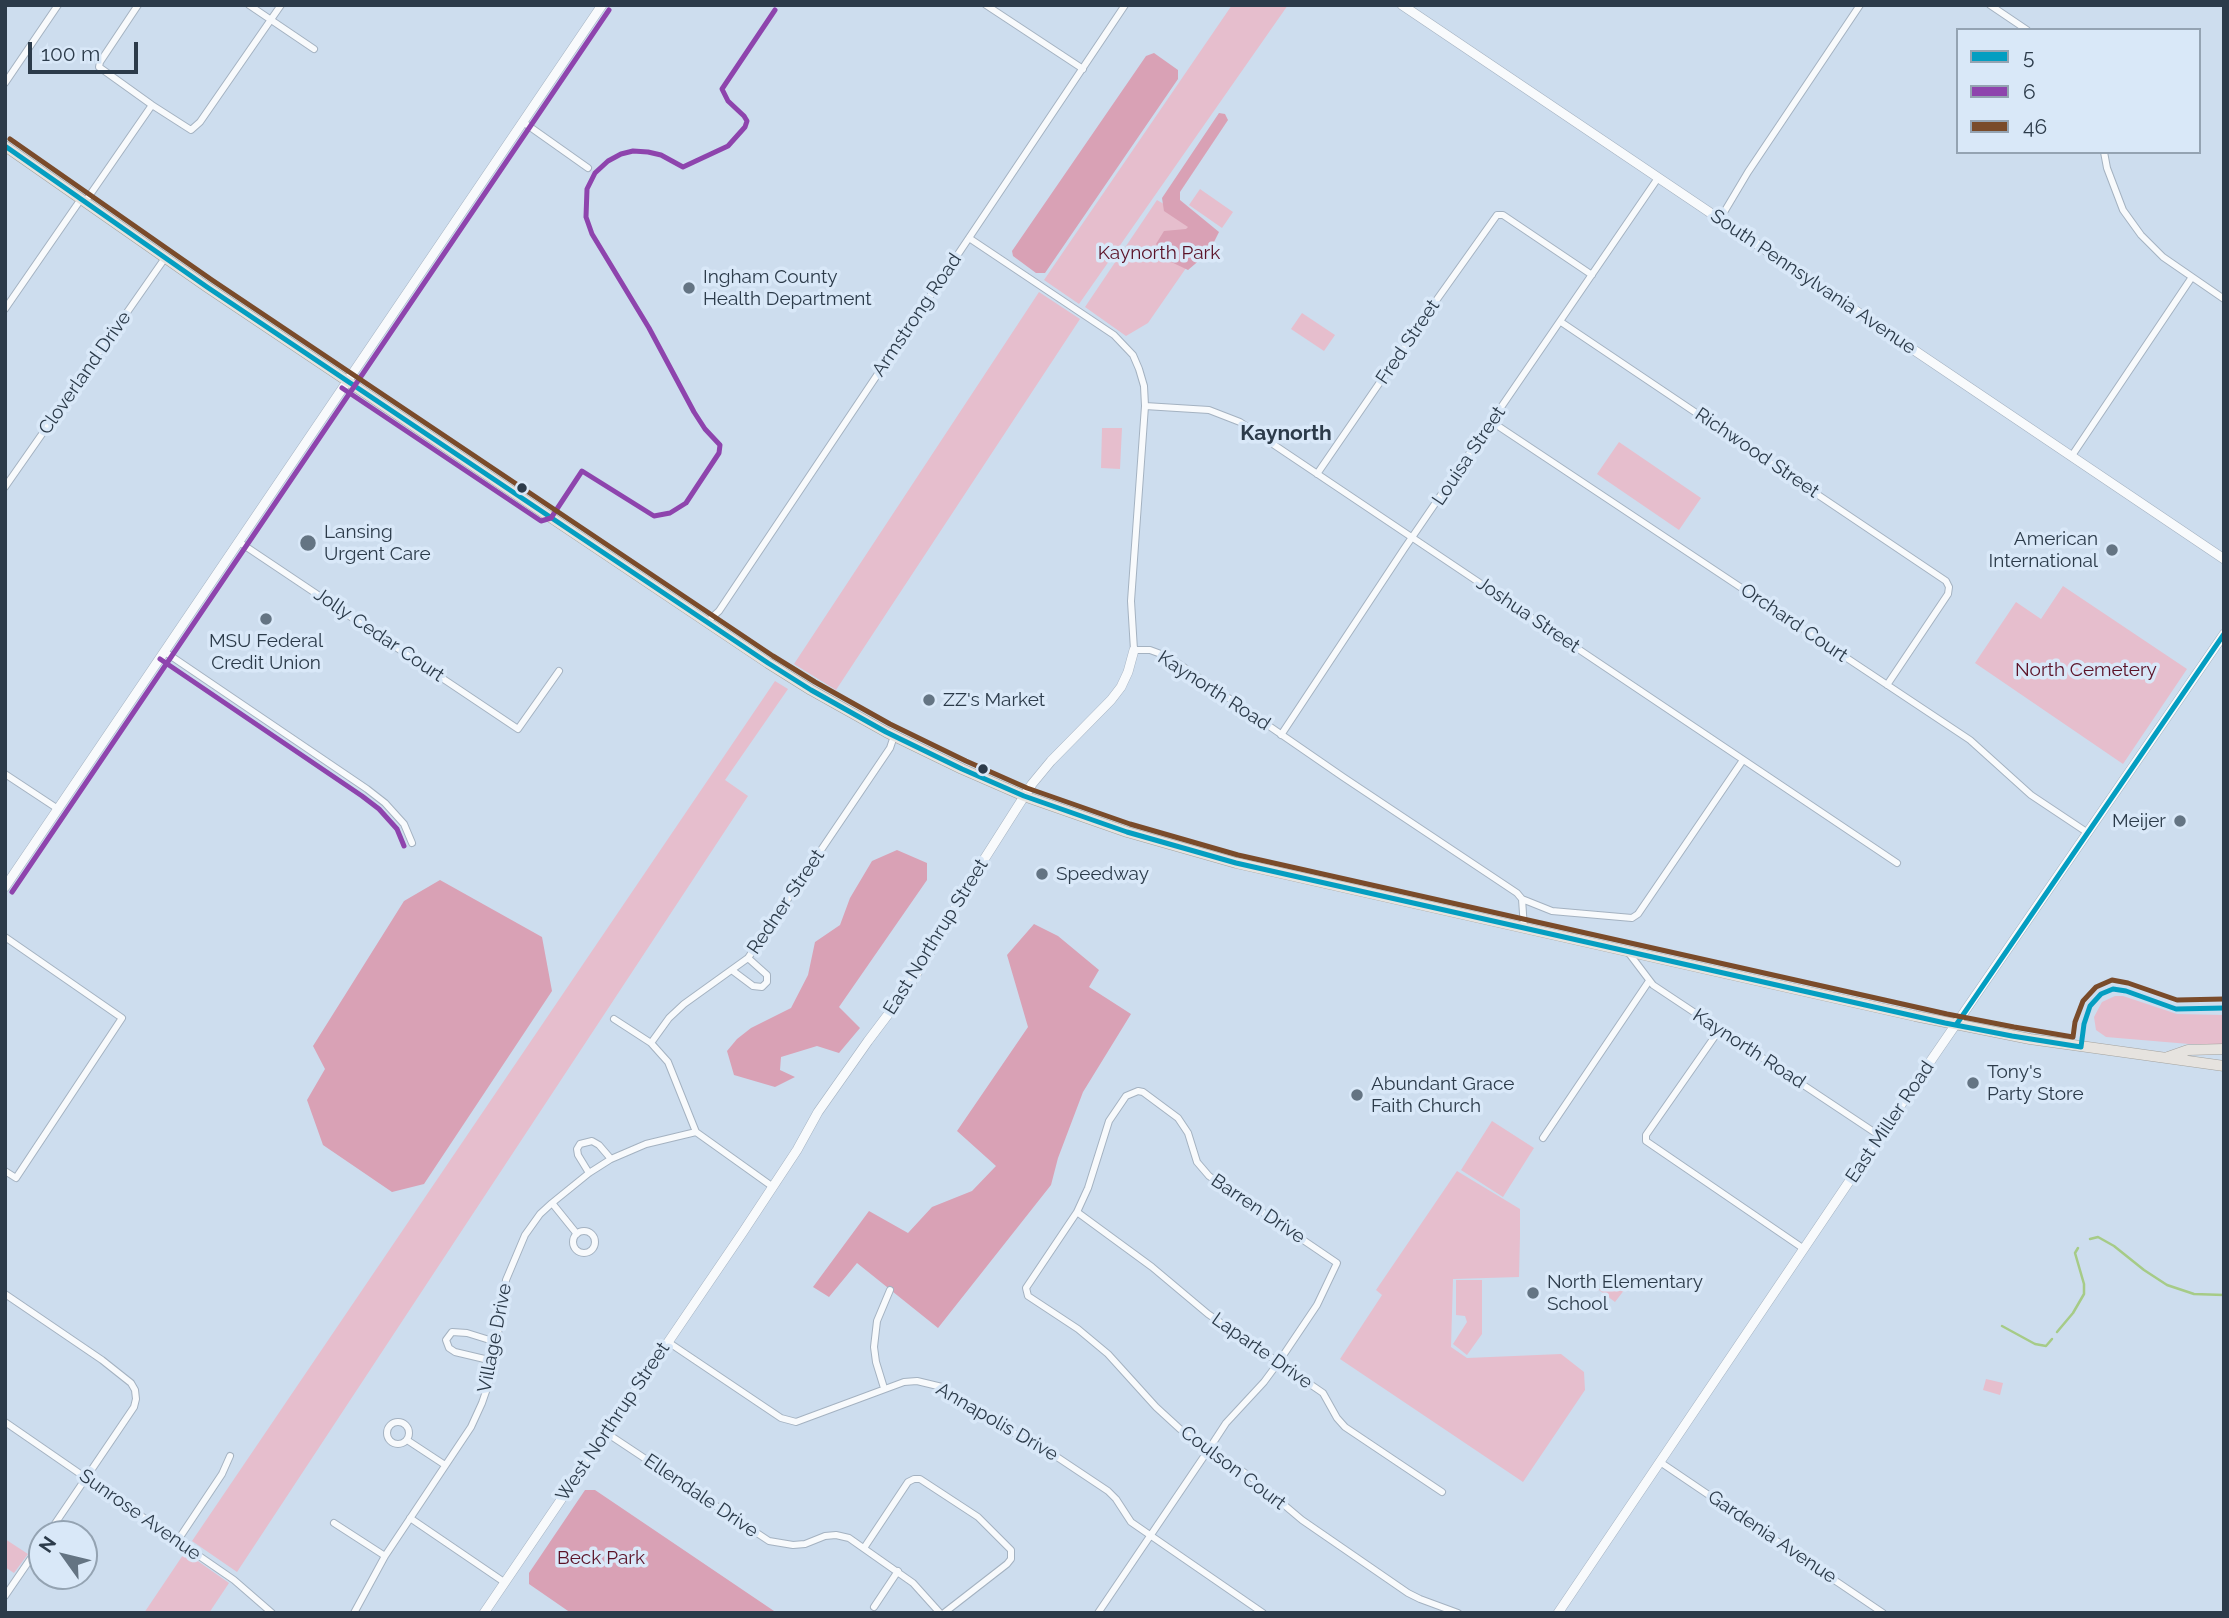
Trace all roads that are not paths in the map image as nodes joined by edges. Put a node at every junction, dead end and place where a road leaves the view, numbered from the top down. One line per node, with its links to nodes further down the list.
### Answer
1 (58, 5): 15 (street)
2 (138, 5): 16 (street)
3 (249, 5): 11 (street)
4 (281, 5): 11 (street)
5 (602, 5): 17 (street)
6 (986, 5): 14 (street)
7 (1125, 5): 14 (street, Armstrong Road)
8 (1402, 5): 21 (street, South Pennsylvania Avenue)
9 (1860, 5): 23 (street)
10 (1990, 5): 12 (street)
11 (271, 20): 13 (street); 16 (street)
12 (2024, 28)
13 (314, 49)
14 (1083, 69): 24 (street, Armstrong Road)
15 (5, 83)
16 (152, 105): 22 (street)
17 (523, 122): 20 (street); 31 (street)
18 (5, 146): 22 (main road)
19 (2104, 154): 27 (street)
20 (588, 168)
21 (1658, 178): 23 (street, South Pennsylvania Avenue); 26 (street, Louisa Street)
22 (83, 200): 25 (main road); 29 (street)
23 (1720, 219): 34 (street, South Pennsylvania Avenue)
24 (970, 238): 32 (street, Kaynorth Road); 40 (street, Armstrong Road)
25 (165, 258): 31 (main road); 36 (street, Cloverland Drive)
26 (1592, 275): 30 (street, Louisa Street); 35 (street, Fred Street)
27 (2192, 277): 28 (street); 34 (street)
28 (2224, 299)
29 (5, 309)
30 (1561, 322): 33 (street, Louisa Street); 45 (street, Richwood Street)
31 (347, 381): 38 (street); 40 (main road)
32 (1145, 406): 35 (street, Joshua Street); 42 (street, Kaynorth Road)
33 (1492, 422): 37 (street, Louisa Street); 45 (street, Orchard Court)
34 (2071, 457): 39 (street, South Pennsylvania Avenue)
35 (1317, 474): 37 (street, Joshua Street)
36 (5, 487)
37 (1413, 538): 46 (street, Louisa Street); 48 (street, Joshua Street)
38 (239, 541): 43 (street); 44 (street, Jolly Cedar Court)
39 (2224, 559)
40 (707, 622): 47 (main road)
41 (2224, 634): 52 (street, East Miller Road)
42 (1134, 650): 46 (street, Kaynorth Road); 50 (street, East Northrup Street)
43 (165, 652): 51 (street); 53 (street)
44 (559, 671)
45 (1887, 685): 52 (street, Orchard Court)
46 (1281, 734): 56 (street, Kaynorth Road)
47 (894, 736): 50 (main road); 60 (street, Redner Street)
48 (1743, 760): 54 (street, Joshua Street); 56 (street, Kaynorth Road)
49 (5, 774): 51 (street)
50 (1024, 796): 57 (main road); 76 (street, East Northrup Street)
51 (58, 809): 55 (street)
52 (2088, 833): 64 (street, East Miller Road)
53 (412, 843)
54 (1897, 863)
55 (5, 887)
56 (1522, 899): 57 (street)
57 (1524, 928): 59 (main road)
58 (5, 937): 74 (street)
59 (1628, 952): 62 (street, Kaynorth Road); 64 (main road)
60 (748, 958): 61 (street, Redner Street); 61 (street)
61 (733, 971): 66 (street, Redner Street)
62 (1649, 981): 65 (street, Kaynorth Road); 72 (street)
63 (614, 1019): 66 (street)
64 (1956, 1025): 68 (main road); 71 (street, East Miller Road)
65 (1720, 1029): 71 (street, Kaynorth Road); 81 (street)
66 (651, 1043): 70 (street)
67 (2224, 1049): 68 (main road)
68 (2164, 1059): 69 (main road)
69 (2224, 1066)
70 (696, 1132): 73 (street, Village Drive); 76 (street)
71 (1880, 1136): 81 (street, East Miller Road)
72 (1543, 1138)
73 (611, 1159): 75 (street, Village Drive); 75 (street)
74 (5, 1171)
75 (589, 1173): 77 (street, Village Drive)
76 (773, 1187): 79 (street, East Northrup Street)
77 (552, 1203): 80 (street); 84 (street, Village Drive)
78 (1077, 1212): 87 (street, Laparte Drive); 87 (street, Barren Drive); 92 (street, Coulson Court)
79 (743, 1231): 85 (street, West Northrup Street)
80 (577, 1234)
81 (1804, 1249): 94 (street, East Miller Road)
82 (890, 1290): 88 (street)
83 (5, 1294): 96 (street)
84 (496, 1342): 86 (street, Village Drive); 86 (street)
85 (668, 1342): 88 (street, Annapolis Drive); 90 (street, West Northrup Street)
86 (493, 1361): 95 (street, Village Drive)
87 (1278, 1363): 92 (street); 97 (street, Laparte Drive)
88 (884, 1388): 101 (street, Annapolis Drive)
89 (5, 1422): 96 (street, Sunrose Avenue)
90 (606, 1432): 103 (street, Ellendale Drive); 107 (street, West Northrup Street)
91 (407, 1440): 95 (street)
92 (1209, 1449): 101 (street); 116 (street, Coulson Court)
93 (230, 1456): 102 (street)
94 (1660, 1462): 117 (street, East Miller Road); 118 (street, Gardenia Avenue)
95 (445, 1465): 98 (street, Village Drive)
96 (87, 1477): 99 (street); 102 (street, Sunrose Avenue)
97 (1442, 1492)
98 (410, 1518): 104 (street, Village Drive); 107 (street)
99 (58, 1520)
100 (334, 1523): 104 (street)
101 (1150, 1536): 114 (street); 115 (street, Annapolis Drive)
102 (178, 1540): 110 (street, Sunrose Avenue)
103 (864, 1548): 106 (street, Ellendale Drive); 113 (street)
104 (385, 1556): 111 (street, Village Drive)
105 (28, 1562): 108 (street)
106 (898, 1571): 109 (street); 113 (street, Ellendale Drive)
107 (504, 1583): 112 (street, West Northrup Street)
108 (5, 1596)
109 (874, 1608)
110 (272, 1613)
111 (354, 1613)
112 (484, 1613)
113 (942, 1613)
114 (1098, 1613)
115 (1263, 1613)
116 (1458, 1613)
117 (1558, 1613)
118 (1883, 1613)

